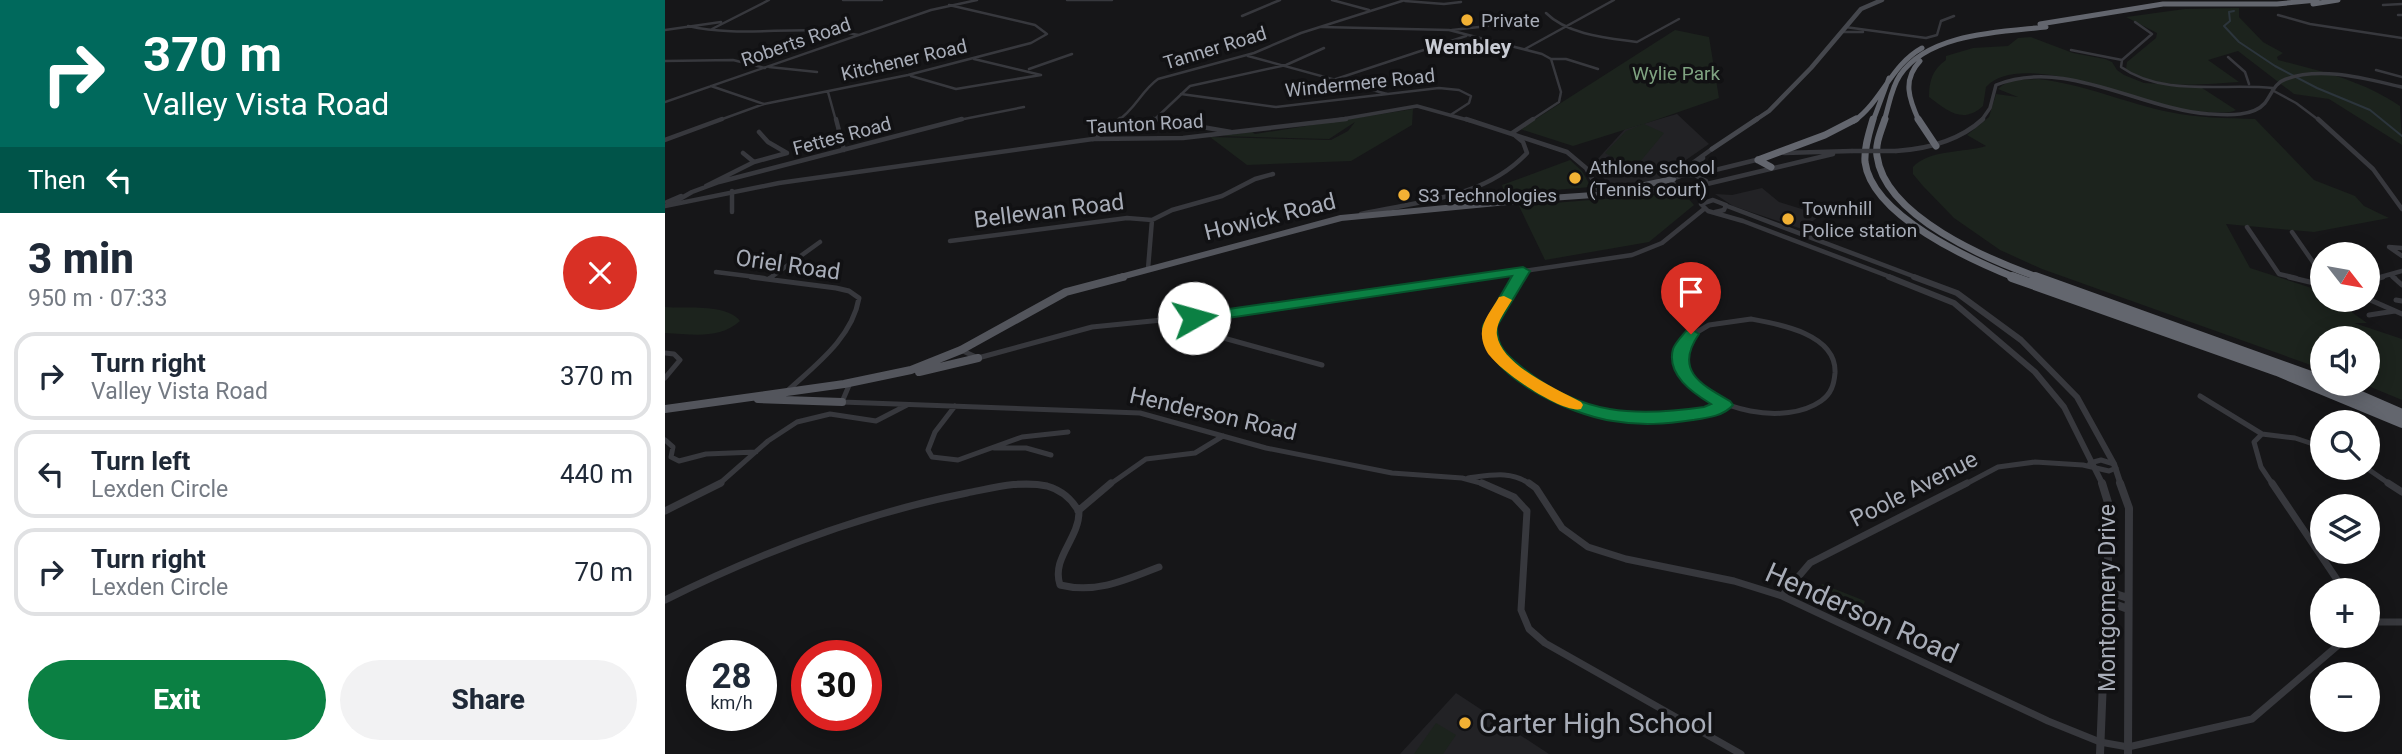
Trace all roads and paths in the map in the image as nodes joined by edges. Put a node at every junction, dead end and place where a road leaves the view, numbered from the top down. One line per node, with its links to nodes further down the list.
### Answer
1 (769, 0): 24 (street)
2 (843, 0): 3 (street)
3 (882, 0)
4 (977, 0): 16 (street, Roberts Road)
5 (1067, 0): 6 (street)
6 (1112, 0)
7 (1280, 0): 21 (street)
8 (1332, 0): 18 (street)
9 (1405, 0): 14 (street, Tanner Road); 18 (street, Tanner Road)
10 (1614, 0): 28 (street)
11 (1882, 0): 33 (main road)
12 (2317, 0): 30 (highway)
13 (2337, 0): 30 (highway)
14 (1461, 2)
15 (2402, 4): 17 (street)
16 (949, 5): 35 (street, Roberts Road); 45 (street, Kitchener Road)
17 (2383, 5)
18 (1372, 10): 29 (street, Tanner Road)
19 (1546, 13): 28 (street)
20 (2278, 15): 37 (street)
21 (1242, 16)
22 (1954, 16): 33 (street)
23 (1679, 19): 28 (street)
24 (726, 22): 26 (street); 34 (street)
25 (2135, 22): 47 (street)
26 (688, 26): 31 (street); 34 (street)
27 (1488, 26): 32 (street)
28 (1567, 26): 39 (street)
29 (1322, 27): 32 (street); 43 (street, Tanner Road)
30 (2027, 28): 40 (highway); 40 (highway)
31 (665, 30)
32 (1449, 30): 36 (street)
33 (1844, 30): 78 (main road)
34 (710, 31): 35 (street)
35 (859, 35): 50 (street, Roberts Road)
36 (1469, 35): 39 (street); 58 (street)
37 (2402, 37)
38 (1324, 48): 49 (street)
39 (1524, 49): 46 (street)
40 (1932, 49): 57 (highway); 77 (highway); 139 (highway)
41 (2071, 50): 47 (street)
42 (1072, 54): 52 (street)
43 (1245, 56): 49 (street); 74 (street, Tanner Road)
44 (2228, 57): 59 (street)
45 (972, 59): 52 (street); 55 (street, Kitchener Road)
46 (1551, 59): 51 (street); 73 (street)
47 (2122, 60): 59 (street)
48 (665, 61): 50 (street)
49 (1286, 65): 58 (street); 64 (street)
50 (766, 67): 54 (street); 60 (street, Roberts Road)
51 (1598, 69)
52 (1028, 70): 55 (street)
53 (2376, 71): 56 (street)
54 (817, 72)
55 (908, 75): 63 (street, Kitchener Road)
56 (2402, 77)
57 (1889, 78): 82 (highway); 153 (highway)
58 (1336, 79): 65 (street)
59 (2249, 84): 62 (street)
60 (711, 86): 66 (street, Roberts Road); 67 (street)
61 (2402, 87): 62 (street)
62 (2272, 89): 77 (street); 100 (street)
63 (828, 92): 67 (street, Kitchener Road); 79 (street)
64 (1181, 94): 65 (street, Windermere Road); 70 (street)
65 (1391, 95): 69 (street, Windermere Road)
66 (665, 102)
67 (764, 104): 76 (street, Kitchener Road)
68 (1024, 107): 79 (street, Fettes Road)
69 (1452, 114): 72 (street, Taunton Road); 73 (street, Taunton Road)
70 (1155, 119): 72 (street); 74 (street)
71 (759, 132): 83 (street)
72 (1232, 132): 74 (street, Taunton Road)
73 (1512, 133): 75 (street, Taunton Road)
74 (1097, 135): 91 (street, Taunton Road)
75 (1523, 139): 92 (street, Taunton Road); 99 (street)
76 (665, 140)
77 (1936, 146): 80 (street, bridge)
78 (1712, 149): 86 (street); 87 (street)
79 (844, 150): 90 (street, Fettes Road)
80 (1852, 151): 82 (street); 84 (street)
81 (743, 153): 83 (street)
82 (1758, 160): 84 (highway); 86 (street)
83 (754, 162): 90 (street)
84 (1771, 167): 88 (street)
85 (1273, 174): 94 (street)
86 (1693, 175): 87 (street); 88 (street)
87 (1674, 178): 89 (street); 92 (main road, Howick Road)
88 (1706, 186): 89 (street); 95 (street)
89 (1682, 190): 92 (main road, Howick Road); 97 (street)
90 (697, 191): 93 (street, Fettes Road)
91 (732, 191): 96 (street, Taunton Road); 101 (street)
92 (1600, 193): 99 (main road, Howick Road)
93 (681, 196): 96 (street)
94 (1222, 196): 104 (street, Bellewan Road)
95 (1717, 200): 97 (street); 98 (street, Montgomery Drive)
96 (667, 204)
97 (1703, 206): 102 (street, Montgomery Drive); 103 (street)
98 (1727, 206): 102 (street); 105 (street, Montgomery Drive)
99 (1401, 208): 114 (main road, Howick Road)
100 (2402, 209)
101 (732, 212)
102 (1714, 212): 103 (street); 107 (street, Montgomery Drive)
103 (1698, 215): 115 (street)
104 (1152, 220): 109 (street, Bellewan Road); 114 (street, Bellewan Road)
105 (1777, 225): 107 (street); 129 (street, Montgomery Drive)
106 (2247, 227): 118 (street)
107 (1769, 231): 130 (street, Montgomery Drive)
108 (2292, 232): 113 (street)
109 (950, 241)
110 (820, 242): 121 (street)
111 (2402, 248): 112 (street)
112 (2402, 256)
113 (2310, 258)
114 (1148, 269): 133 (main road, Howick Road)
115 (1523, 271): 128 (street); 149 (street)
116 (2402, 271): 119 (street)
117 (716, 272): 121 (street, Oriel Road)
118 (2279, 274): 122 (street)
119 (2391, 275): 120 (street); 123 (street)
120 (2380, 278)
121 (769, 279): 142 (street, Oriel Road)
122 (2310, 282)
123 (2402, 285)
124 (2380, 304): 125 (street)
125 (2395, 311): 126 (street); 127 (street)
126 (2402, 314)
127 (2369, 315)
128 (1194, 318): 135 (street); 136 (street)
129 (2010, 332): 130 (street); 131 (street, Montgomery Drive)
130 (1997, 337): 132 (street, Montgomery Drive)
131 (2021, 340): 132 (street); 163 (street, Montgomery Drive)
132 (2005, 344): 162 (street, Montgomery Drive)
133 (964, 351): 135 (street); 137 (main road, Howick Road); 138 (main road, Howick Road)
134 (665, 353): 140 (street)
135 (978, 358): 137 (main road)
136 (1322, 365)
137 (916, 373): 138 (main road, Howick Road)
138 (899, 376): 141 (main road, Howick Road)
139 (2310, 376)
140 (665, 378)
141 (849, 386): 142 (main road, Howick Road); 146 (street)
142 (784, 394): 145 (main road, Howick Road); 147 (main road, Howick Road)
143 (2200, 396): 155 (street)
144 (2361, 396): 152 (highway)
145 (758, 399): 146 (main road); 147 (main road, Howick Road)
146 (842, 402): 148 (street, Henderson Road)
147 (705, 403): 151 (main road, Howick Road)
148 (909, 404): 150 (street, Henderson Road); 160 (street)
149 (1724, 405): 149 (street)
150 (955, 406): 156 (street, Henderson Road); 159 (street)
151 (665, 409)
152 (2402, 414)
153 (2402, 423)
154 (1068, 432): 159 (street)
155 (2262, 434): 158 (street); 172 (street)
156 (1223, 436): 166 (street, Henderson Road); 170 (street)
157 (665, 440): 160 (street)
158 (2310, 443)
159 (991, 448): 161 (street)
160 (756, 452): 169 (street)
161 (1051, 456)
162 (2090, 465): 163 (street, Poole Avenue); 173 (street, Montgomery Drive); 174 (street, Poole Avenue)
163 (2115, 466): 175 (street, Montgomery Drive)
164 (1505, 474): 166 (street, Henderson Road); 167 (street); 174 (street, Henderson Road)
165 (2380, 477): 168 (street)
166 (1462, 478): 167 (street, Henderson Road)
167 (1495, 487): 184 (street, Henderson Road)
168 (2402, 492)
169 (665, 511)
170 (1078, 511): 171 (street); 176 (street)
171 (1159, 566)
172 (2336, 578)
173 (2106, 592): 175 (street); 177 (street, Montgomery Drive)
174 (1782, 596): 182 (street, Henderson Road)
175 (2128, 598): 178 (street, Montgomery Drive)
176 (665, 600)
177 (2106, 601): 178 (street); 182 (street, Montgomery Drive)
178 (2128, 609): 183 (street, Montgomery Drive)
179 (2380, 622): 180 (street)
180 (2402, 622)
181 (2335, 648): 183 (street)
182 (2099, 742): 183 (street, Henderson Road); 185 (street, Montgomery Drive)
183 (2128, 751)
184 (1741, 754)
185 (2100, 754)

